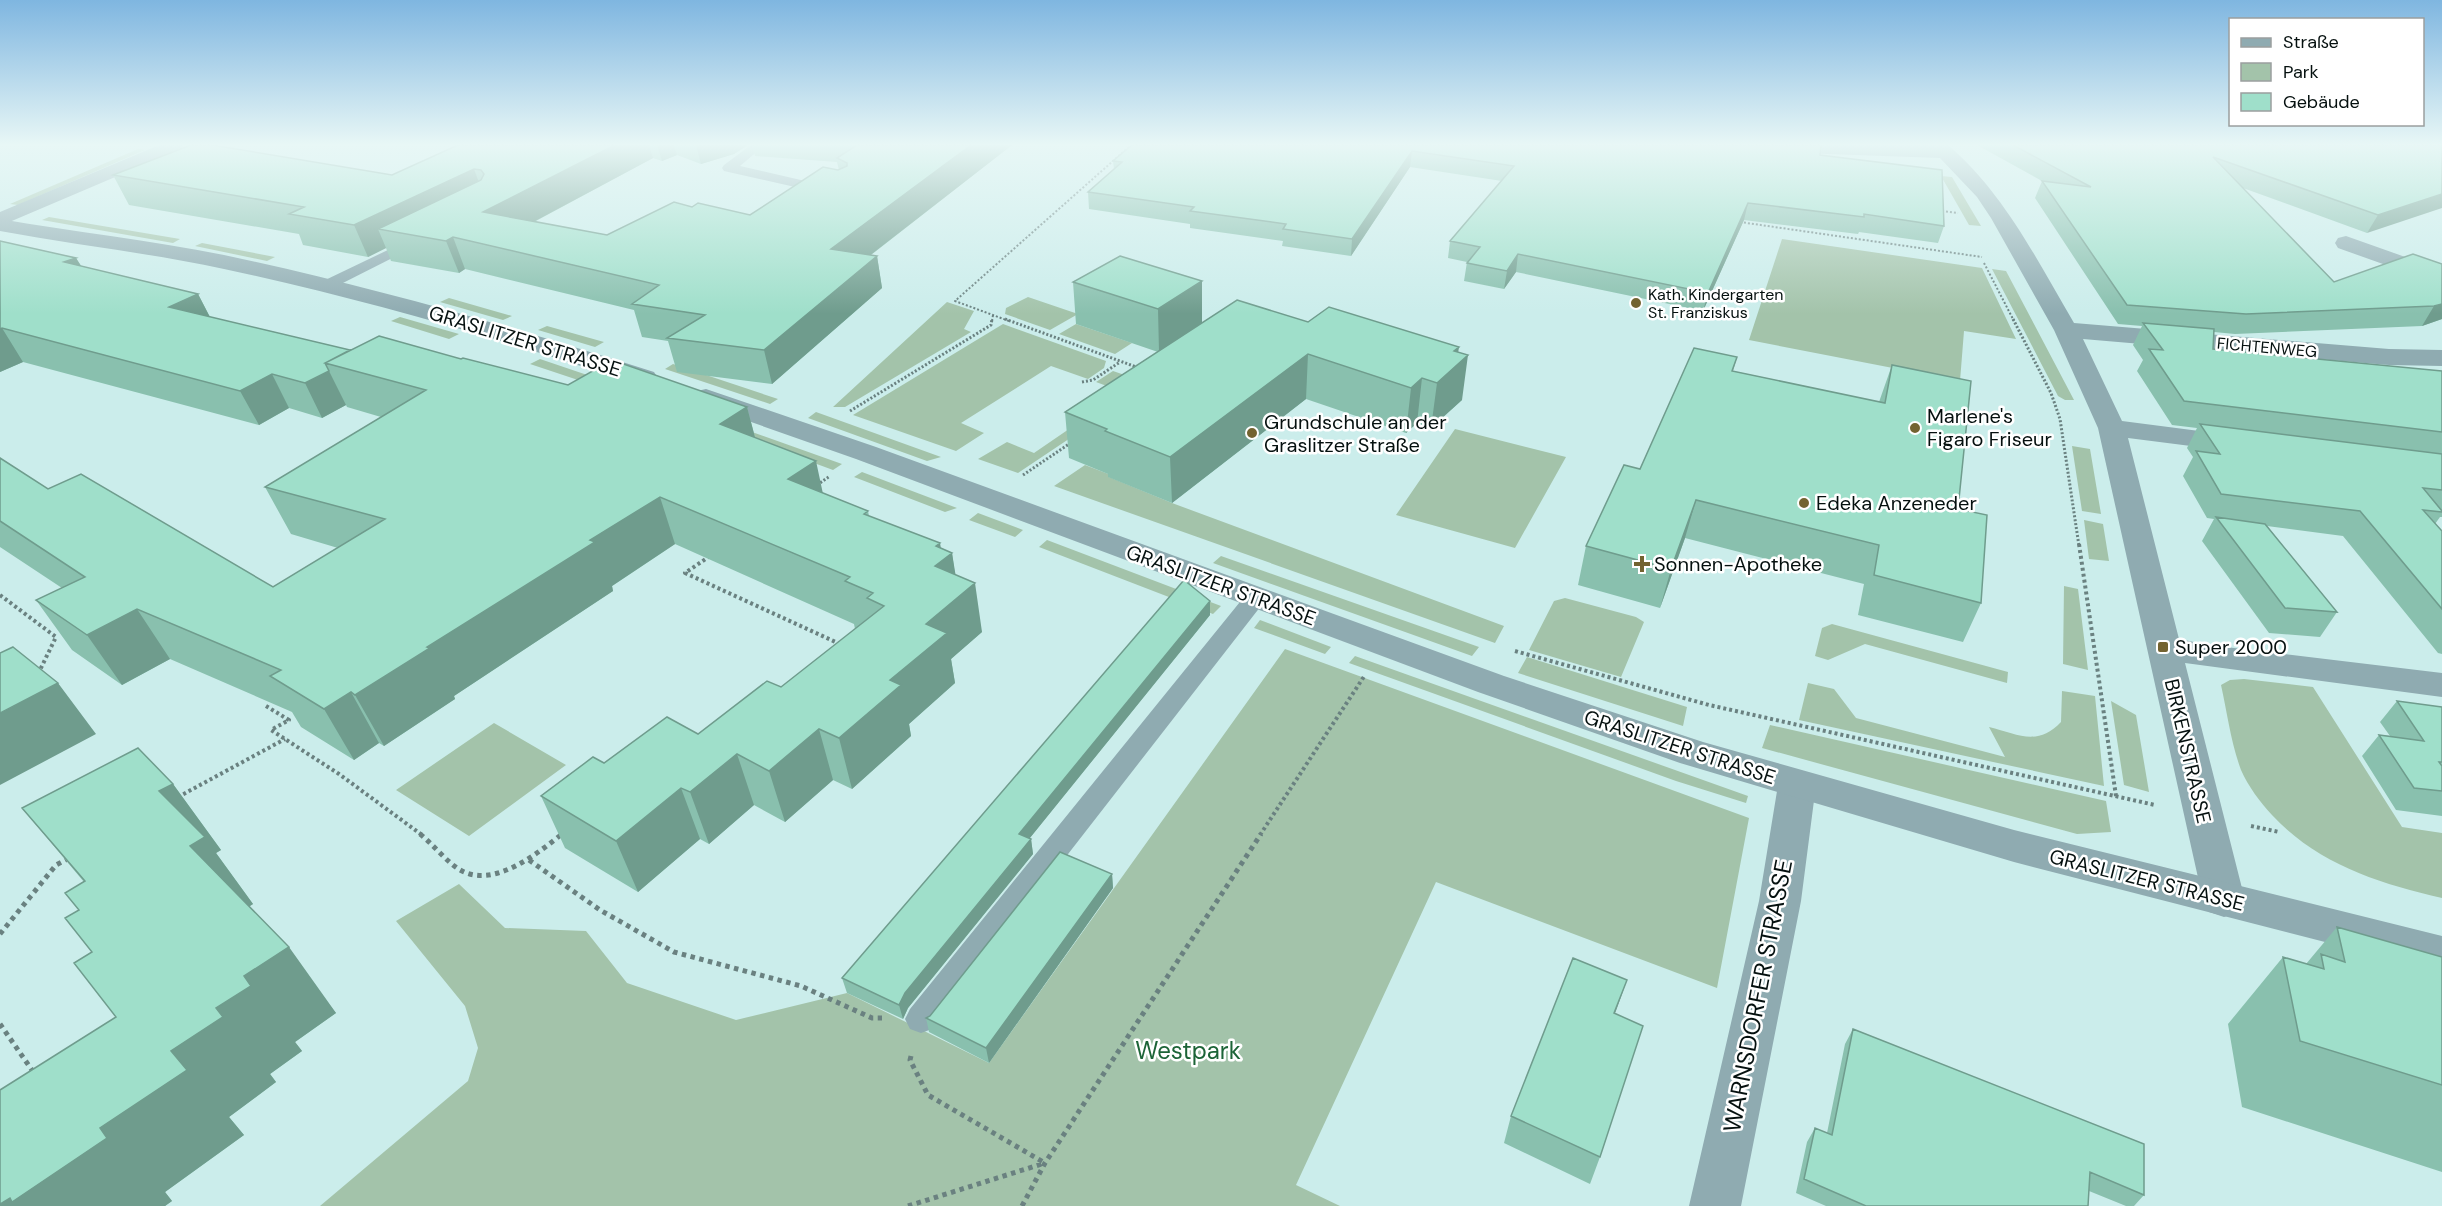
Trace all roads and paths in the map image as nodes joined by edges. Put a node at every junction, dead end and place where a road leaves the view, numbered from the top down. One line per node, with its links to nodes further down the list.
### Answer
1 (42, 201): 7 (street)
2 (1068, 201): 17 (path)
3 (1991, 201): 18 (street, BIRKENSTRASSE)
4 (1954, 204): 6 (path)
5 (1935, 210): 6 (path)
6 (1958, 213): 8 (path)
7 (0, 219)
8 (1963, 221)
9 (1737, 222): 14 (path)
10 (0, 225): 16 (street, GRASLITZER STRASSE)
11 (424, 236): 16 (lane)
12 (2346, 243): 15 (street)
13 (1977, 247): 14 (path)
14 (1982, 257): 42 (path)
15 (2442, 278)
16 (325, 286): 27 (street, GRASLITZER STRASSE)
17 (993, 315): 19 (path); 23 (path)
18 (2066, 330): 20 (street, FICHTENWEG); 24 (street, BIRKENSTRASSE)
19 (1120, 361): 21 (path); 22 (path)
20 (2439, 361)
21 (1146, 370)
22 (1082, 382)
23 (842, 416)
24 (2112, 428): 26 (street); 33 (street, BIRKENSTRASSE)
25 (1073, 441): 28 (path)
26 (2264, 447)
27 (866, 453): 29 (path); 32 (street, GRASLITZER STRASSE)
28 (1029, 483)
29 (809, 490)
30 (714, 554): 34 (path)
31 (0, 595): 37 (path)
32 (1256, 597): 41 (street, GRASLITZER STRASSE); 52 (lane)
33 (2163, 647): 38 (street); 44 (street, BIRKENSTRASSE)
34 (848, 648)
35 (1508, 650): 42 (path)
36 (1365, 675): 55 (path)
37 (36, 677)
38 (2442, 685)
39 (266, 706): 40 (path)
40 (285, 739): 43 (path); 48 (path)
41 (1797, 785): 49 (street, GRASLITZER STRASSE); 58 (street, WARNSDORFER STRASSE)
42 (2115, 796): 44 (path)
43 (170, 802)
44 (2204, 815): 46 (path); 49 (street, BIRKENSTRASSE)
45 (571, 827): 48 (path)
46 (2279, 832)
47 (77, 853): 50 (path)
48 (529, 860): 52 (path)
49 (2224, 900): 51 (street, GRASLITZER STRASSE)
50 (0, 934)
51 (2442, 954)
52 (921, 1019): 55 (path)
53 (0, 1024): 54 (path)
54 (38, 1079)
55 (1045, 1163): 56 (path); 57 (path)
56 (908, 1206)
57 (1022, 1206)
58 (1715, 1206)

